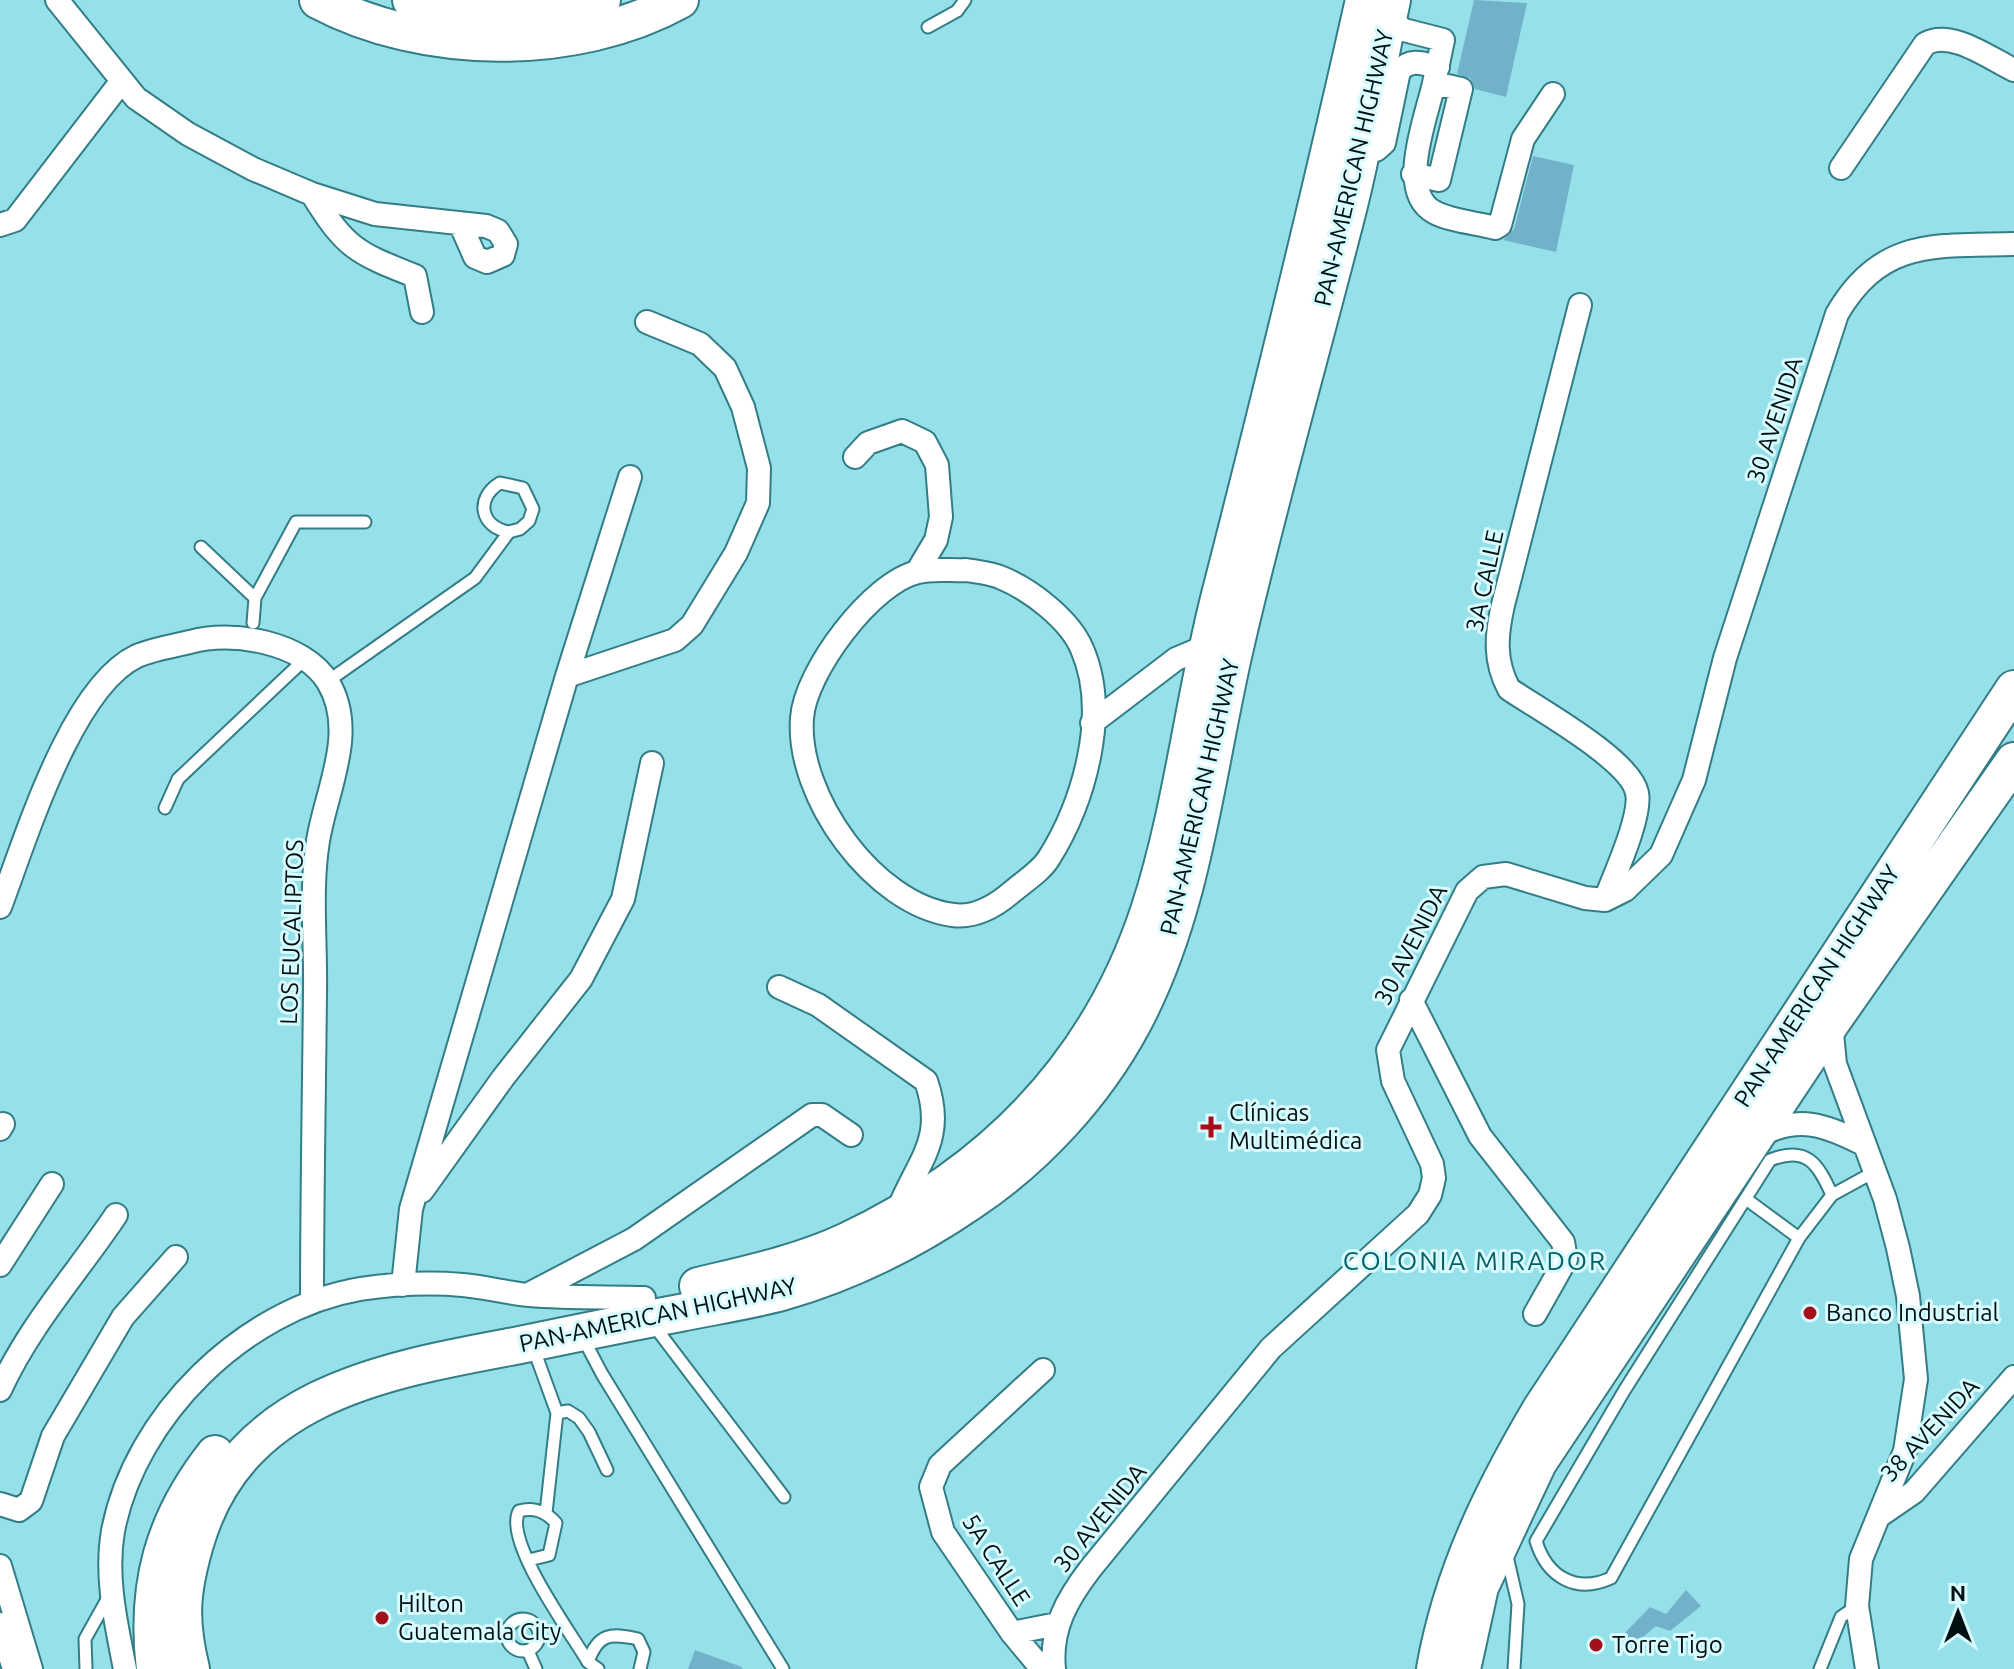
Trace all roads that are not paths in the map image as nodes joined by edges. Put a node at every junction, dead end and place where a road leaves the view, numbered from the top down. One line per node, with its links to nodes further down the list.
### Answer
1 (57, 0): 12 (street)
2 (318, 0): 4 (highway)
3 (411, 0): 6 (highway)
4 (680, 0)
5 (965, 0): 8 (lane)
6 (577, 3)
7 (1381, 6): 9 (highway, PAN-AMERICAN HIGHWAY); 11 (street); 30 (highway, PAN-AMERICAN HIGHWAY)
8 (928, 27)
9 (1392, 64): 11 (street); 63 (highway, PAN-AMERICAN HIGHWAY)
10 (2014, 70): 14 (street)
11 (1436, 75): 13 (street)
12 (121, 82): 15 (street); 17 (street)
13 (1553, 94)
14 (1841, 168)
15 (312, 194): 16 (street); 20 (street)
16 (460, 223)
17 (0, 225)
18 (2014, 244): 41 (street, 30 AVENIDA)
19 (1580, 305): 41 (street, 3A CALLE)
20 (422, 312)
21 (647, 322): 32 (street)
22 (855, 457): 27 (street)
23 (630, 477): 32 (street)
24 (365, 522): 28 (lane)
25 (509, 532): 25 (lane); 33 (lane)
26 (201, 547): 28 (lane)
27 (917, 572): 36 (street); 36 (street)
28 (255, 598): 29 (lane)
29 (252, 632): 31 (street); 43 (street)
30 (1207, 646): 36 (street); 51 (highway, PAN-AMERICAN HIGHWAY)
31 (305, 659): 33 (street); 40 (lane)
32 (567, 676): 55 (street)
33 (328, 681): 62 (street, LOS EUCALIPTOS)
34 (2014, 689): 39 (highway, PAN-AMERICAN HIGHWAY)
35 (2014, 707): 38 (highway)
36 (1092, 723)
37 (652, 763): 55 (street)
38 (2010, 768): 42 (highway, PAN-AMERICAN HIGHWAY)
39 (1940, 799): 42 (highway); 97 (highway, PAN-AMERICAN HIGHWAY)
40 (165, 808)
41 (1605, 900): 45 (street, 30 AVENIDA)
42 (1917, 903): 46 (highway, PAN-AMERICAN HIGHWAY)
43 (0, 907)
44 (779, 987): 51 (street)
45 (1411, 1000): 64 (street); 82 (street, 30 AVENIDA)
46 (1831, 1023): 48 (highway, PAN-AMERICAN HIGHWAY); 49 (street)
47 (851, 1135): 61 (street)
48 (1753, 1138): 49 (street); 76 (highway, PAN-AMERICAN HIGHWAY)
49 (1863, 1144): 50 (street)
50 (1874, 1172): 53 (lane); 75 (street)
51 (928, 1180): 63 (highway, PAN-AMERICAN HIGHWAY)
52 (52, 1184): 59 (street)
53 (1832, 1195): 54 (lane); 57 (lane)
54 (1746, 1199): 57 (lane); 57 (lane)
55 (411, 1209): 60 (street)
56 (116, 1215): 69 (street)
57 (1799, 1238)
58 (176, 1257): 73 (street)
59 (0, 1265)
60 (403, 1285): 61 (street); 62 (street)
61 (527, 1295): 63 (street)
62 (312, 1302): 79 (street)
63 (647, 1309): 65 (highway, PAN-AMERICAN HIGHWAY); 72 (lane); 90 (highway, PAN-AMERICAN HIGHWAY)
64 (1535, 1314)
65 (580, 1332): 66 (highway, PAN-AMERICAN HIGHWAY); 94 (lane)
66 (532, 1342): 70 (lane); 91 (highway, PAN-AMERICAN HIGHWAY)
67 (1043, 1370): 83 (street, 5A CALLE)
68 (2014, 1377): 75 (street, 38 AVENIDA)
69 (0, 1390)
70 (557, 1413): 71 (lane); 74 (lane)
71 (607, 1470)
72 (784, 1497)
73 (0, 1504)
74 (546, 1513): 77 (lane); 77 (lane)
75 (1881, 1515): 80 (street)
76 (1501, 1537): 98 (highway, PAN-AMERICAN HIGHWAY); 99 (lane)
77 (529, 1560): 85 (lane)
78 (0, 1566): 87 (street)
79 (110, 1593): 88 (lane); 89 (street)
80 (1857, 1606): 100 (lane); 101 (street)
81 (0, 1624): 86 (street)
82 (1057, 1624): 83 (street); 96 (street, 30 AVENIDA)
83 (1012, 1633): 95 (street, 5A CALLE)
84 (528, 1651): 92 (lane)
85 (593, 1665): 93 (lane)
86 (14, 1669)
87 (31, 1669)
88 (86, 1669)
89 (125, 1669)
90 (155, 1669)
91 (191, 1669)
92 (536, 1669)
93 (640, 1669)
94 (783, 1669)
95 (1042, 1669)
96 (1054, 1669)
97 (1435, 1669)
98 (1462, 1669)
99 (1514, 1669)
100 (1820, 1669)
101 (1867, 1669)

